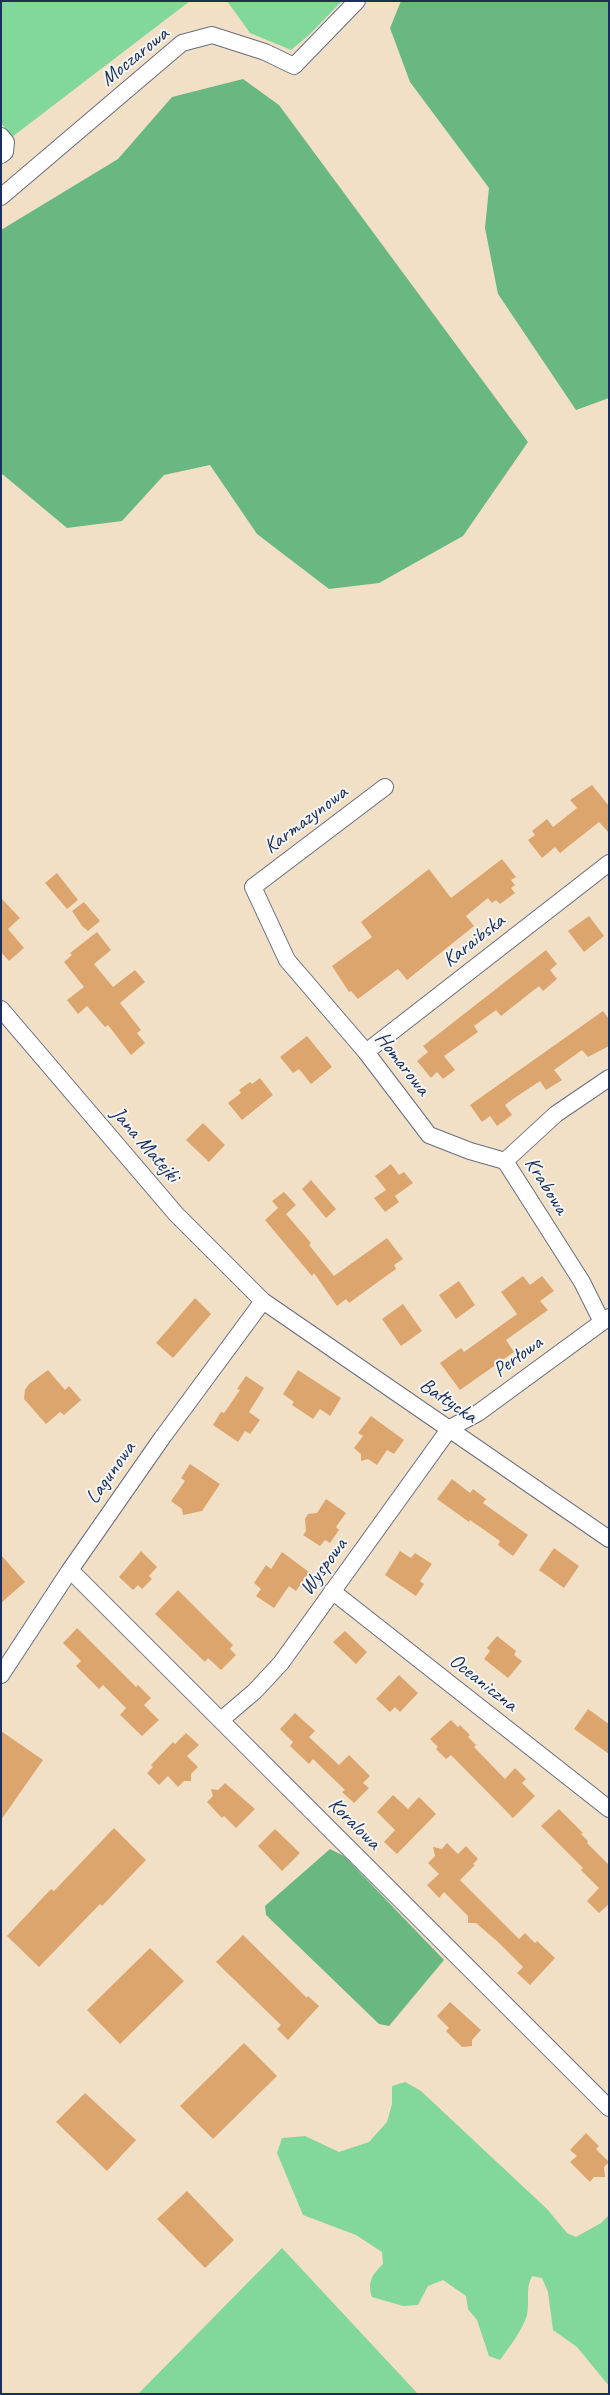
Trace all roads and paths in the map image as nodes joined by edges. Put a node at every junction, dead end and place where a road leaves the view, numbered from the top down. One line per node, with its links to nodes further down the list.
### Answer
1 (356, 1): 4 (street, Moczarowa)
2 (1, 136): 3 (street)
3 (1, 155)
4 (1, 197)
5 (385, 787): 7 (street, Karmazynowa)
6 (609, 862): 9 (street, Karaibska)
7 (253, 887): 9 (street, Homarowa)
8 (1, 1010): 12 (street, Jana Matejki)
9 (366, 1052): 11 (street, Homarowa)
10 (609, 1078): 11 (street, Krabowa)
11 (505, 1161): 13 (street, Krabowa)
12 (263, 1301): 14 (street, Bałtycka); 16 (street, Lagunowa)
13 (605, 1320): 14 (street, Perłowa)
14 (450, 1428): 15 (street, Bałtycka); 17 (street, Wyspowa)
15 (609, 1539)
16 (70, 1570): 18 (street, Lagunowa); 19 (street, Koralowa)
17 (332, 1591): 19 (street, Wyspowa); 20 (street, Oceaniczna)
18 (4, 1666)
19 (221, 1720): 21 (street, Koralowa)
20 (609, 1809)
21 (609, 2108)

